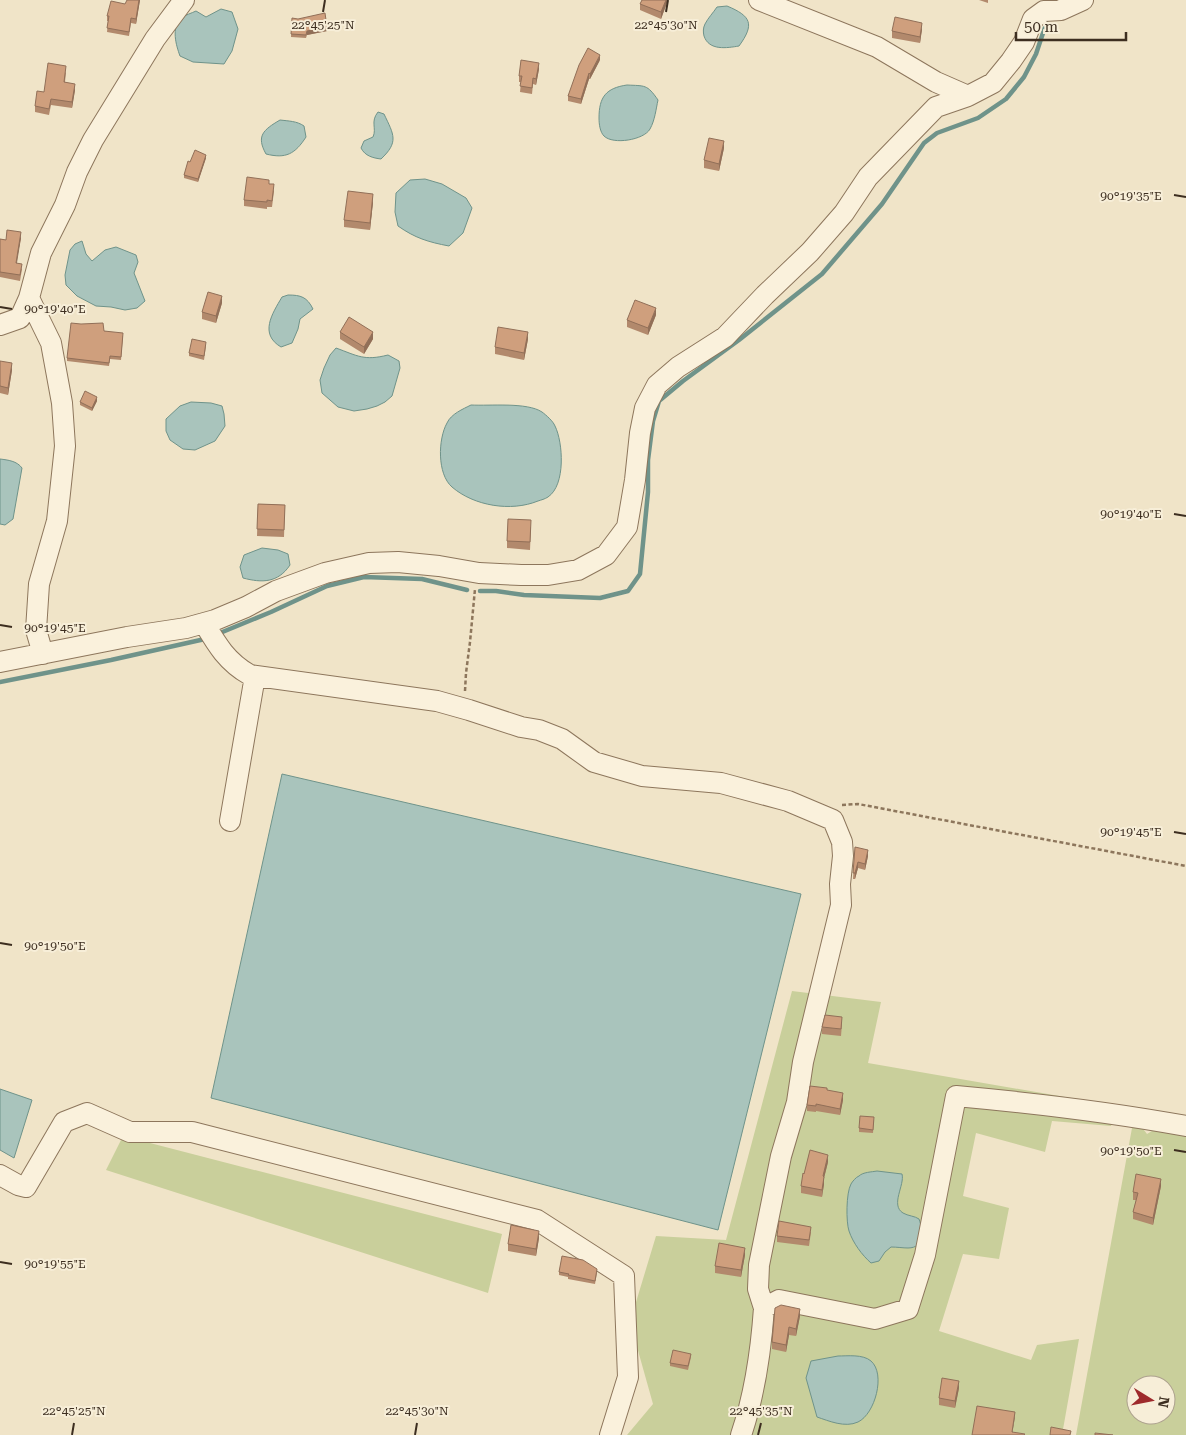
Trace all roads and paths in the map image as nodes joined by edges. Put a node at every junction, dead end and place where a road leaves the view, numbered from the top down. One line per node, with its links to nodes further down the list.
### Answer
1 (184, 0): 5 (street)
2 (759, 0): 4 (street)
3 (1082, 0): 4 (street)
4 (968, 96): 7 (street)
5 (29, 298): 6 (street); 9 (street)
6 (0, 325)
7 (479, 573): 8 (street); 12 (path)
8 (204, 623): 9 (street); 11 (street)
9 (43, 654): 10 (street)
10 (0, 662)
11 (255, 676): 12 (street); 14 (street)
12 (464, 708): 18 (street)
13 (839, 805): 15 (path)
14 (230, 821)
15 (1186, 866)
16 (1186, 1126): 18 (street)
17 (0, 1175): 19 (street)
18 (764, 1308): 20 (street)
19 (610, 1435)
20 (742, 1435)

